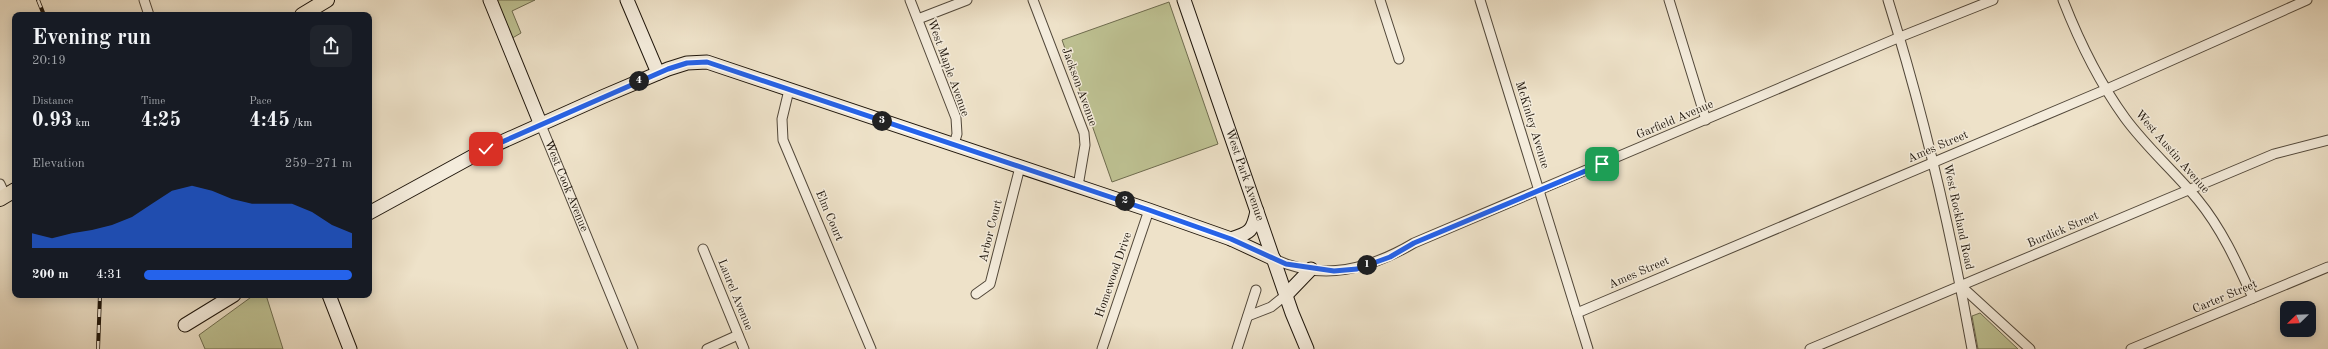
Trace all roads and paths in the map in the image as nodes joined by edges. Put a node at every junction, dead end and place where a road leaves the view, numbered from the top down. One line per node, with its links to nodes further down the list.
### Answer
1 (144, 0): 16 (street)
2 (490, 0): 25 (street, West Cook Avenue)
3 (627, 0): 21 (street)
4 (910, 0): 18 (street, West Maple Avenue)
5 (967, 0): 18 (street)
6 (1033, 0): 30 (street, Jackson Avenue)
7 (1184, 0): 34 (street, West Park Avenue)
8 (1380, 0): 20 (street)
9 (1480, 0): 31 (street, McKinley Avenue)
10 (1669, 0): 24 (street)
11 (1888, 0): 19 (street, West Rockland Road)
12 (1993, 0): 19 (street, Garfield Avenue)
13 (2063, 0): 22 (street, West Austin Avenue)
14 (2307, 0): 22 (street, Ames Street)
15 (324, 1): 17 (main road)
16 (148, 12)
17 (307, 12)
18 (918, 19): 27 (street, West Maple Avenue)
19 (1900, 37): 24 (street, Garfield Avenue); 28 (street, West Rockland Road)
20 (1399, 59)
21 (658, 73): 23 (street); 25 (street)
22 (2106, 89): 28 (street, Ames Street); 32 (street, West Austin Avenue)
23 (789, 90): 27 (street); 58 (street, Elm Court)
24 (1706, 120): 31 (street, Garfield Avenue)
25 (541, 125): 35 (street); 55 (street, West Cook Avenue)
26 (2328, 140): 32 (street, Burdick Street)
27 (954, 144): 29 (street)
28 (1934, 162): 41 (street, West Rockland Road); 49 (street, Ames Street)
29 (1020, 167): 30 (street); 43 (street, Arbor Court)
30 (1078, 186): 33 (street)
31 (1540, 190): 40 (street, Garfield Avenue); 49 (street, McKinley Avenue)
32 (2189, 190): 41 (street, Burdick Street); 47 (street, West Austin Avenue)
33 (1149, 210): 36 (street); 59 (street, Homewood Drive)
34 (1257, 211): 36 (street); 38 (street, West Park Avenue)
35 (372, 212)
36 (1231, 239): 38 (street)
37 (703, 249): 53 (street, Laurel Avenue)
38 (1274, 259): 40 (street, Garfield Avenue); 44 (street, West Park Avenue)
39 (2328, 267): 47 (street, Carter Street)
40 (1311, 269): 44 (street)
41 (1960, 286): 63 (street, Burdick Street); 64 (street, West Rockland Road); 65 (street)
42 (1256, 290): 51 (street)
43 (976, 294)
44 (1286, 295): 48 (street); 50 (street, West Park Avenue)
45 (229, 298): 52 (street)
46 (331, 298): 54 (street)
47 (2253, 298): 66 (street, Carter Street)
48 (1271, 307): 50 (street); 51 (street)
49 (1577, 312): 62 (street, McKinley Avenue)
50 (1292, 313): 61 (street, West Park Avenue)
51 (1248, 316): 60 (street)
52 (185, 325)
53 (738, 335): 56 (street); 57 (street, Laurel Avenue)
54 (350, 349)
55 (633, 349)
56 (707, 349)
57 (744, 349)
58 (871, 349)
59 (1102, 349)
60 (1237, 349)
61 (1307, 349)
62 (1588, 349)
63 (1810, 349)
64 (1972, 349)
65 (2030, 349)
66 (2131, 349)

